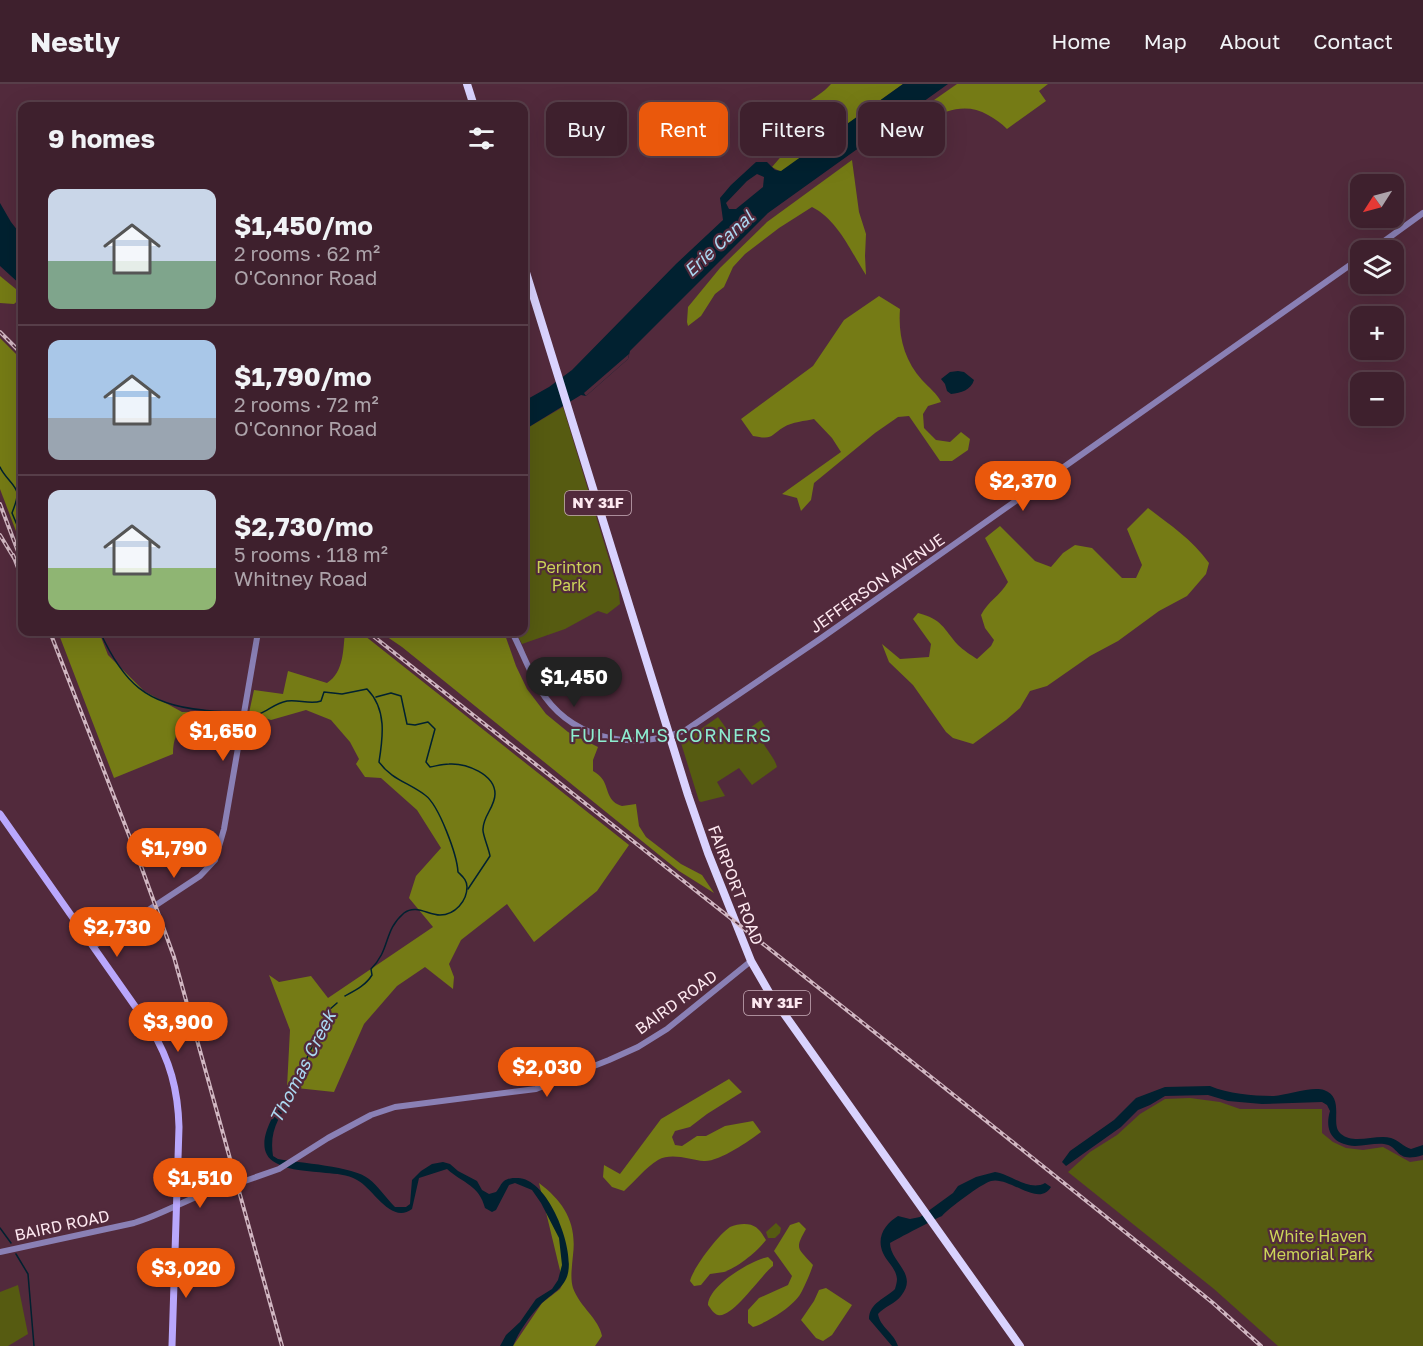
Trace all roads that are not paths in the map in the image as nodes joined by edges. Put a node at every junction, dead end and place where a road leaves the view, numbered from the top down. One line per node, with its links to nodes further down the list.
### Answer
1 (467, 84): 2 (main road)
2 (473, 102)
3 (1423, 213): 4 (street)
4 (1385, 240)
5 (1350, 265): 9 (street, JEFFERSON AVENUE)
6 (528, 279): 9 (main road, FAIRPORT ROAD / NY 31F)
7 (257, 636): 11 (street)
8 (514, 636): 9 (street, JEFFERSON AVENUE)
9 (669, 736): 12 (main road, FAIRPORT ROAD / NY 31F)
10 (0, 814): 11 (main road)
11 (94, 946): 13 (main road)
12 (751, 961): 14 (street, BAIRD ROAD); 20 (main road, FAIRPORT ROAD / NY 31F)
13 (177, 1162): 16 (street); 17 (main road)
14 (242, 1182)
15 (229, 1186): 16 (street, BAIRD ROAD)
16 (215, 1189): 17 (street, BAIRD ROAD)
17 (175, 1208): 18 (street, BAIRD ROAD); 19 (main road)
18 (0, 1252)
19 (172, 1346)
20 (1020, 1346)

